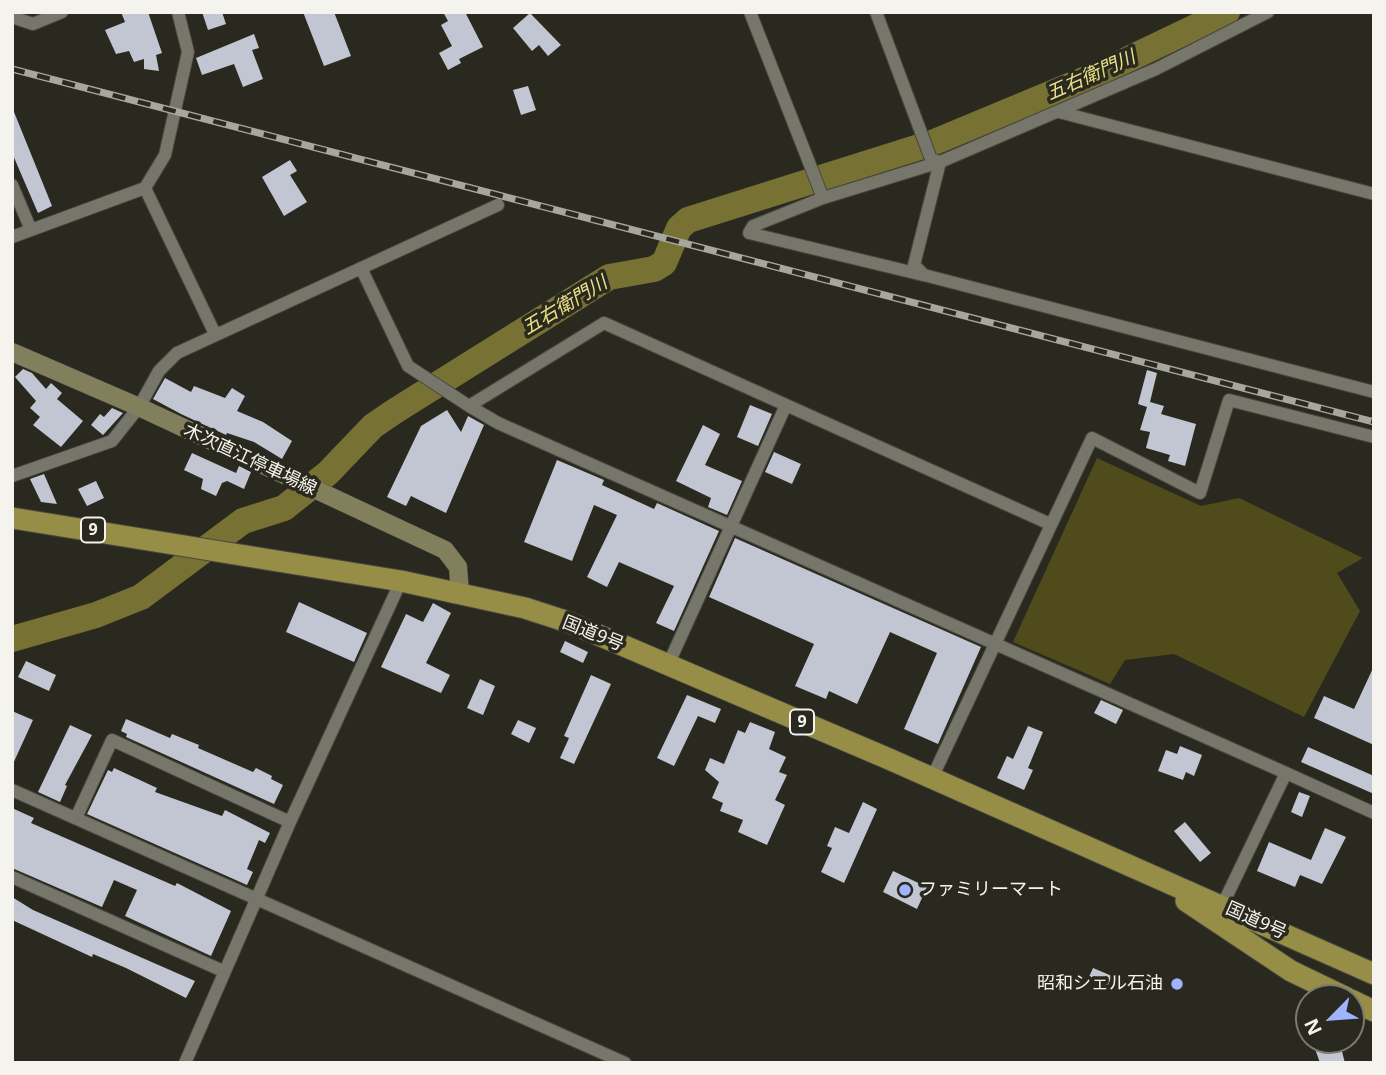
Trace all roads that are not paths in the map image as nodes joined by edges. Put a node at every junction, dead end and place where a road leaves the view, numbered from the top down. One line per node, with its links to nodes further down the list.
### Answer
1 (62, 12): 6 (street)
2 (178, 12): 10 (street)
3 (750, 12): 12 (street)
4 (876, 12): 8 (street)
5 (1268, 12): 7 (street)
6 (12, 17)
7 (1059, 112): 8 (street); 11 (street)
8 (940, 162): 12 (street); 17 (street)
9 (12, 185): 14 (street)
10 (145, 188): 14 (street); 18 (street)
11 (1374, 194)
12 (823, 198): 17 (street)
13 (498, 205): 16 (street)
14 (31, 230): 15 (street)
15 (12, 237)
16 (361, 268): 18 (street); 22 (street)
17 (924, 275): 20 (street)
18 (215, 334): 23 (street)
19 (12, 352): 23 (main road, 木次直江停車場線)
20 (1374, 392)
21 (786, 405): 22 (street); 27 (street); 28 (street)
22 (469, 406): 28 (street)
23 (139, 407): 25 (street); 30 (main road, 木次直江停車場線)
24 (1374, 437): 27 (street)
25 (12, 476)
26 (12, 519): 29 (highway, 国道9号 / 9)
27 (1050, 524): 31 (street)
28 (733, 527): 31 (street); 32 (street)
29 (401, 580): 30 (highway, 国道9号 / 9); 38 (street)
30 (460, 593): 32 (highway, 国道9号 / 9)
31 (994, 641): 33 (street); 34 (street)
32 (668, 665): 34 (highway, 国道9号 / 9)
33 (1286, 773): 36 (street); 42 (street)
34 (932, 778): 39 (highway, 国道9号 / 9)
35 (12, 790): 37 (street)
36 (1374, 813)
37 (76, 818): 38 (street); 41 (street)
38 (290, 821): 41 (street)
39 (1138, 868): 42 (highway, 国道9号 / 9); 45 (highway, 国道9号 / 9)
40 (12, 877): 43 (street)
41 (256, 898): 43 (street); 47 (street)
42 (1222, 906): 44 (highway, 国道9号 / 9)
43 (223, 971): 46 (street)
44 (1374, 974)
45 (1318, 984)
46 (185, 1063)
47 (625, 1063)

